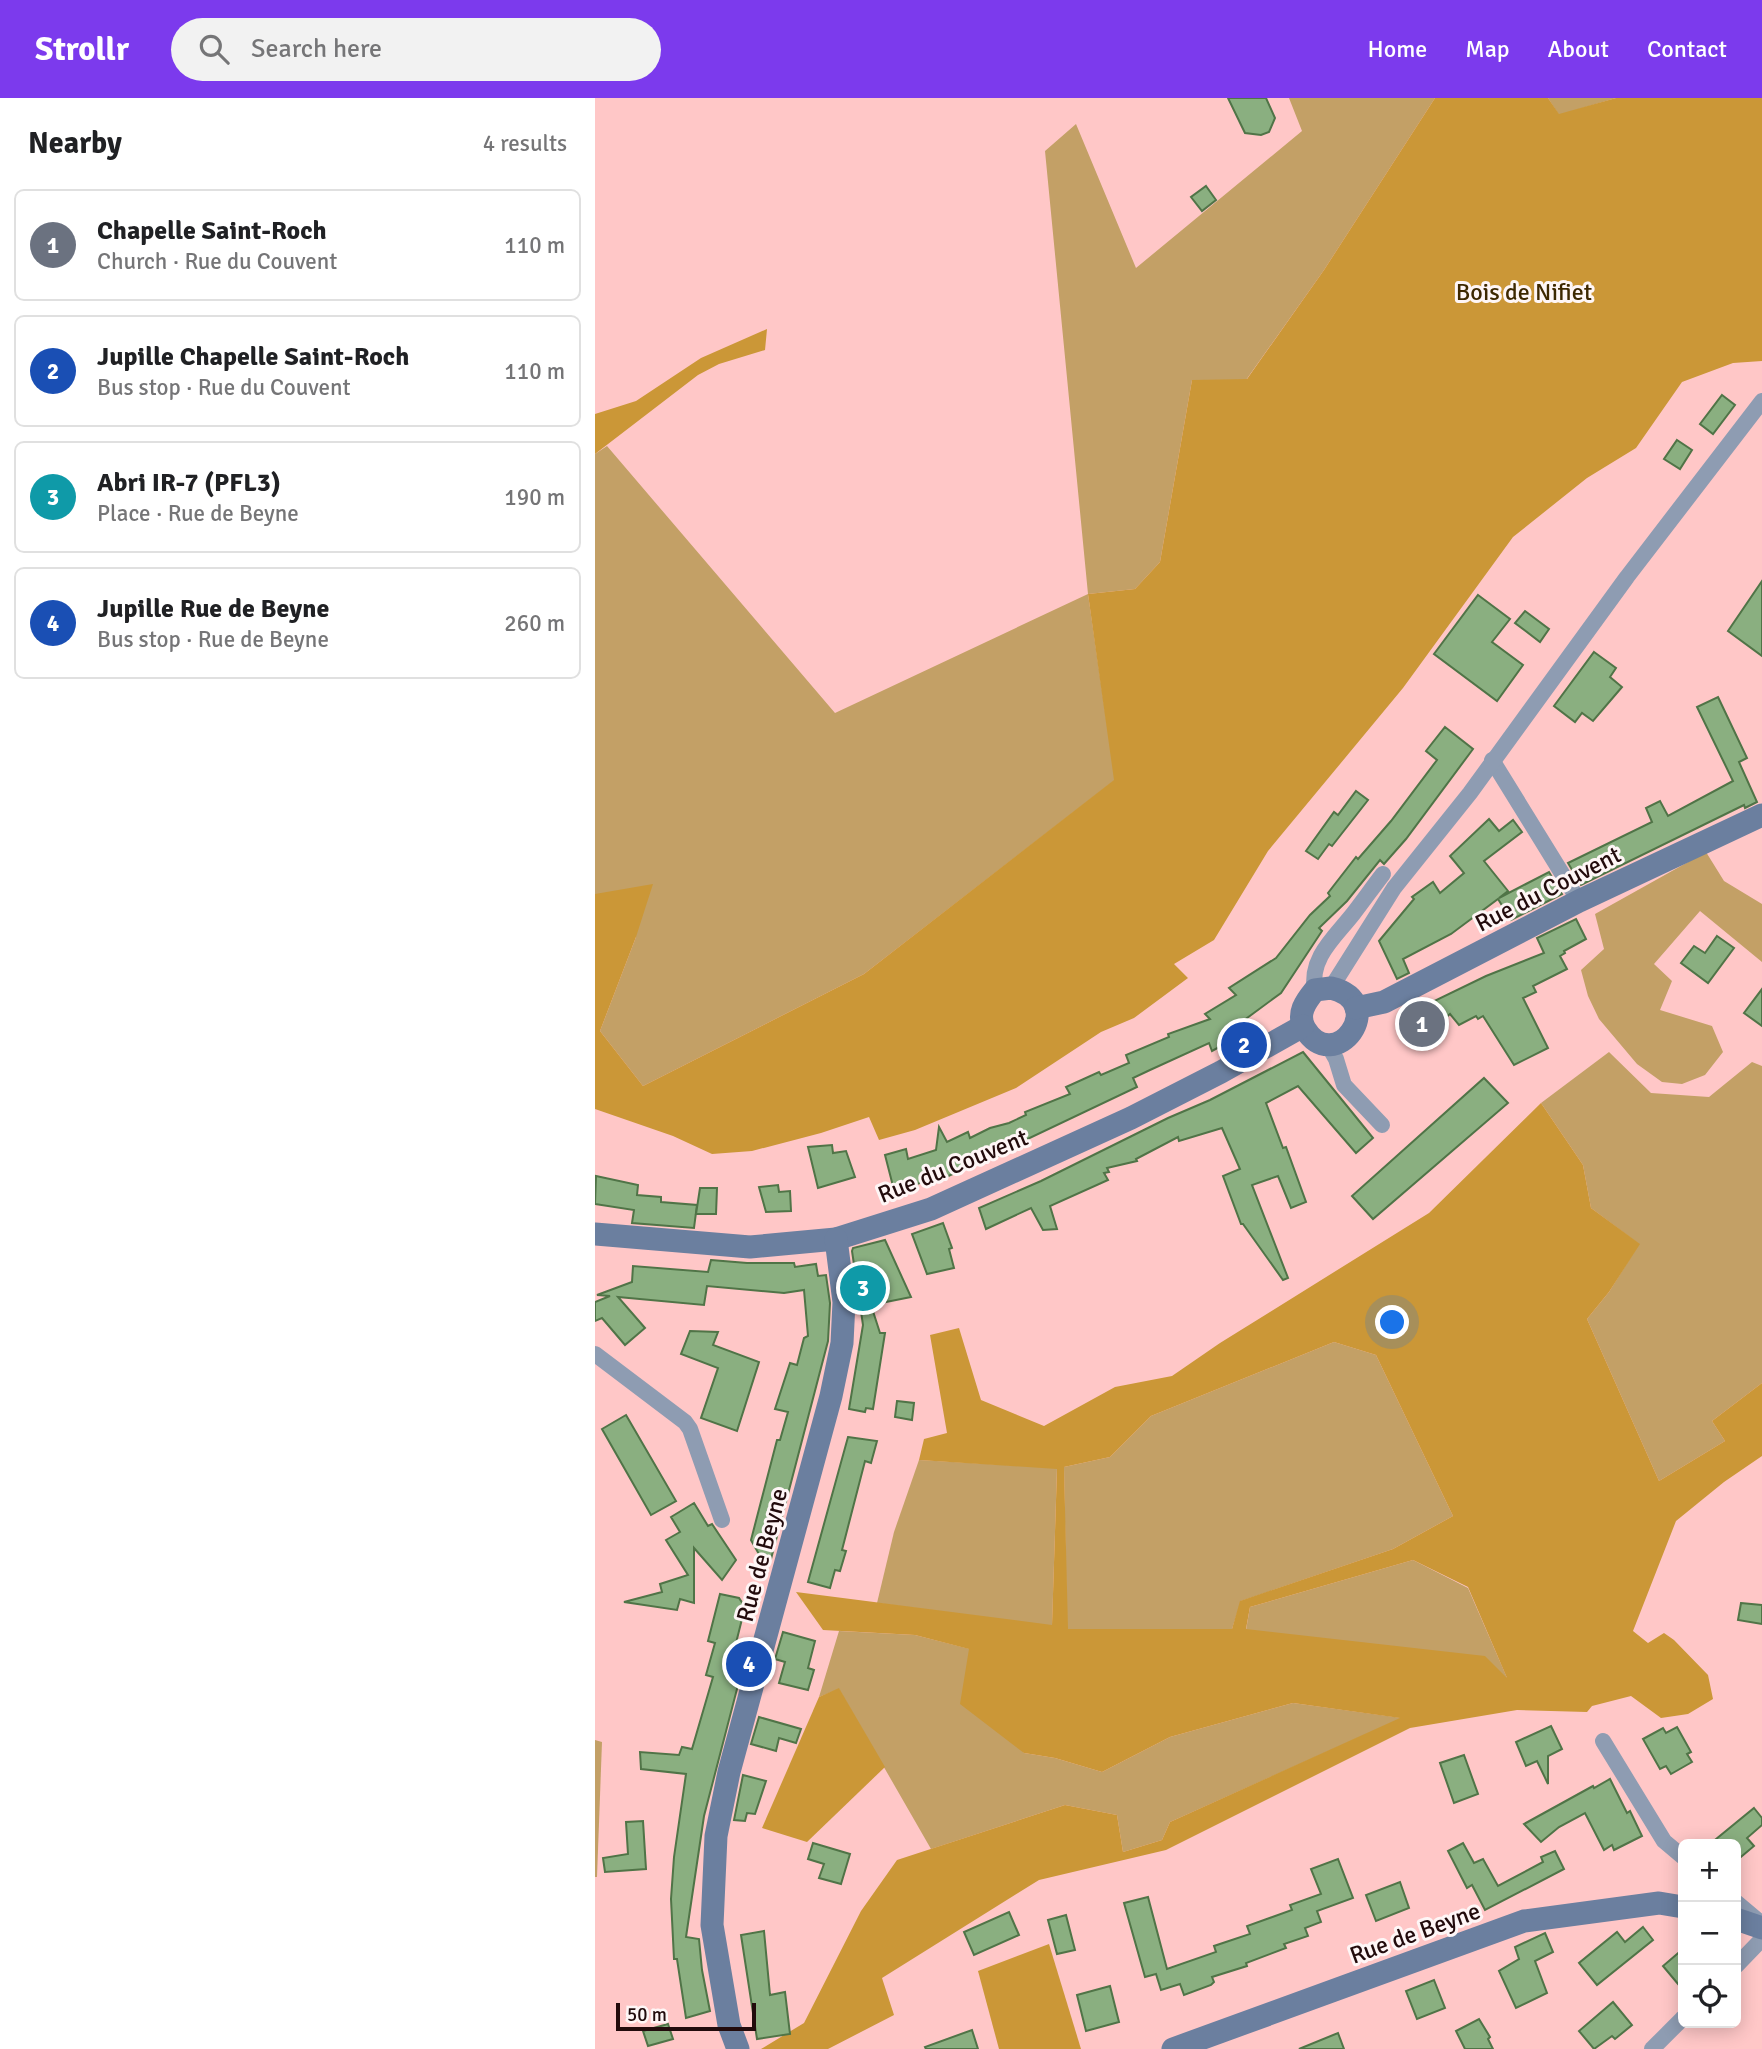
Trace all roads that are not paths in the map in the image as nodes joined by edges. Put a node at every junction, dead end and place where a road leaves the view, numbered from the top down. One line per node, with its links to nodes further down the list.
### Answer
1 (1762, 401): 2 (street)
2 (1492, 760): 5 (street); 6 (street)
3 (1762, 815): 5 (street, Rue du Couvent)
4 (1383, 874): 6 (street)
5 (1579, 901): 7 (street, Rue du Couvent)
6 (1323, 989): 7 (street); 8 (street)
7 (1356, 1008): 9 (street)
8 (1303, 1026): 9 (street); 12 (street, Rue du Couvent)
9 (1328, 1045): 10 (street)
10 (1382, 1125)
11 (595, 1234): 12 (street, Rue du Couvent)
12 (836, 1238): 25 (street, Rue de Beyne)
13 (595, 1354): 14 (street)
14 (722, 1520)
15 (1603, 1741): 16 (street)
16 (1678, 1853)
17 (1678, 1906): 26 (street, Rue de Beyne)
18 (1741, 1907): 20 (street)
19 (1741, 1920): 20 (street)
20 (1762, 1926)
21 (1762, 1939): 22 (street)
22 (1737, 1965)
23 (1678, 2023): 24 (street)
24 (1655, 2048)
25 (738, 2049)
26 (1173, 2049)

